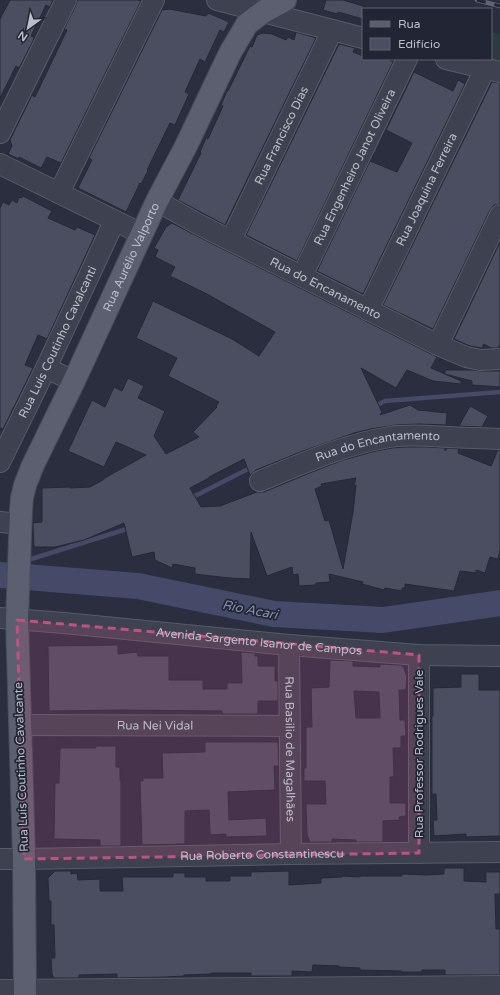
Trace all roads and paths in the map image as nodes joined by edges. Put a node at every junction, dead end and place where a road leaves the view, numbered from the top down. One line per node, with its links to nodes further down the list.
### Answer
1 (66, 0): 11 (street)
2 (154, 0): 13 (street)
3 (217, 0): 5 (street)
4 (285, 0): 5 (main road, Rua Aurélio Valporto)
5 (263, 12): 6 (street); 14 (main road, Rua Aurélio Valporto)
6 (332, 30): 7 (street); 18 (street, Rua Francisco Dias)
7 (362, 38)
8 (407, 60): 19 (street, Rua Engenheiro Janot Oliveira)
9 (450, 60): 10 (street)
10 (493, 71): 20 (street, Rua Joaquina Ferreira)
11 (0, 133)
12 (0, 164): 13 (street)
13 (59, 193): 16 (street)
14 (157, 201): 17 (main road, Rua Aurélio Valporto); 18 (street, Rua do Encanamento)
15 (500, 215): 21 (street)
16 (114, 222): 17 (street); 23 (street, Rua Luís Coutinho Cavalcanti)
17 (142, 234): 24 (main road, Rua Aurélio Valporto)
18 (231, 240): 19 (street, Rua do Encanamento)
19 (302, 276): 20 (street, Rua do Encanamento)
20 (368, 310): 21 (street, Rua do Encanamento)
21 (438, 345): 22 (street, Rua do Encanamento)
22 (500, 360)
23 (46, 368): 24 (street); 26 (street, Rua Luís Coutinho Cavalcanti)
24 (74, 381): 28 (main road, Rua Aurélio Valporto)
25 (500, 439): 27 (street, Rua do Encantamento)
26 (0, 462)
27 (260, 481)
28 (14, 528): 29 (main road, Rua Luís Coutinho Cavalcante)
29 (12, 613): 30 (street, Avenida Sargento Isanor de Campos); 33 (main road, Rua Luís Coutinho Cavalcante)
30 (289, 645): 31 (street, Avenida Sargento Isanor de Campos); 34 (street, Rua Basilio de Magalhães)
31 (419, 656): 32 (street, Avenida Sargento Isanor de Campos); 36 (street, Rua Professor Rodrigues Vale)
32 (500, 656)
33 (20, 725): 34 (street, Rua Nei Vidal); 39 (main road, Rua Luís Coutinho Cavalcante)
34 (290, 726): 37 (street, Rua Basilio de Magalhães)
35 (500, 852): 36 (street, Rua Roberto Constantinescu)
36 (419, 853): 37 (street, Rua Roberto Constantinescu)
37 (291, 854): 39 (street, Rua Roberto Constantinescu)
38 (0, 859): 39 (street, Rua Roberto Constantinescu)
39 (24, 859): 45 (main road, Rua Luís Coutinho Cavalcante)
40 (500, 986): 43 (street)
41 (0, 990): 45 (street)
42 (292, 991): 43 (street); 44 (street)
43 (420, 991)
44 (168, 992): 45 (street)
45 (24, 993)

